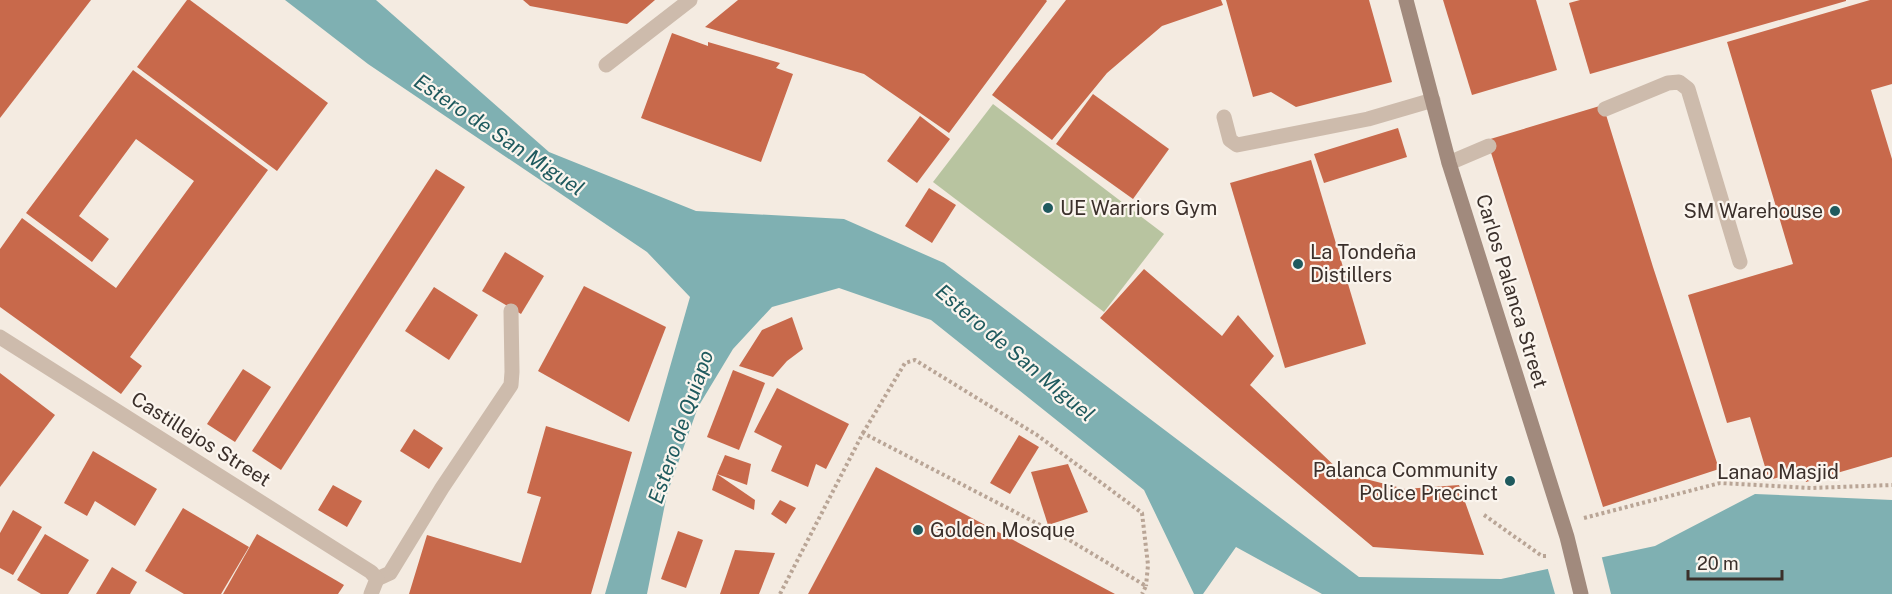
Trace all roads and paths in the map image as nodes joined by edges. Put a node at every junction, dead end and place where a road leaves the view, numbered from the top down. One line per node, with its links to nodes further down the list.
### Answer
1 (690, 0): 3 (street)
2 (1406, 0): 4 (street, Carlos Palanca Street)
3 (606, 65)
4 (1433, 100): 6 (street); 8 (street, Carlos Palanca Street)
5 (1605, 109): 9 (street)
6 (1224, 117)
7 (1489, 146): 8 (street)
8 (1449, 163): 22 (street, Carlos Palanca Street)
9 (1740, 262)
10 (511, 311): 17 (street)
11 (0, 337): 17 (street, Castillejos Street)
12 (863, 433): 18 (path); 18 (path); 20 (path)
13 (1892, 485): 14 (path, Lanao Masjid)
14 (1595, 514)
15 (1484, 515): 16 (path)
16 (1542, 556)
17 (377, 579): 19 (street)
18 (1146, 586): 21 (path)
19 (371, 594)
20 (780, 594)
21 (1142, 594)
22 (1581, 594)

